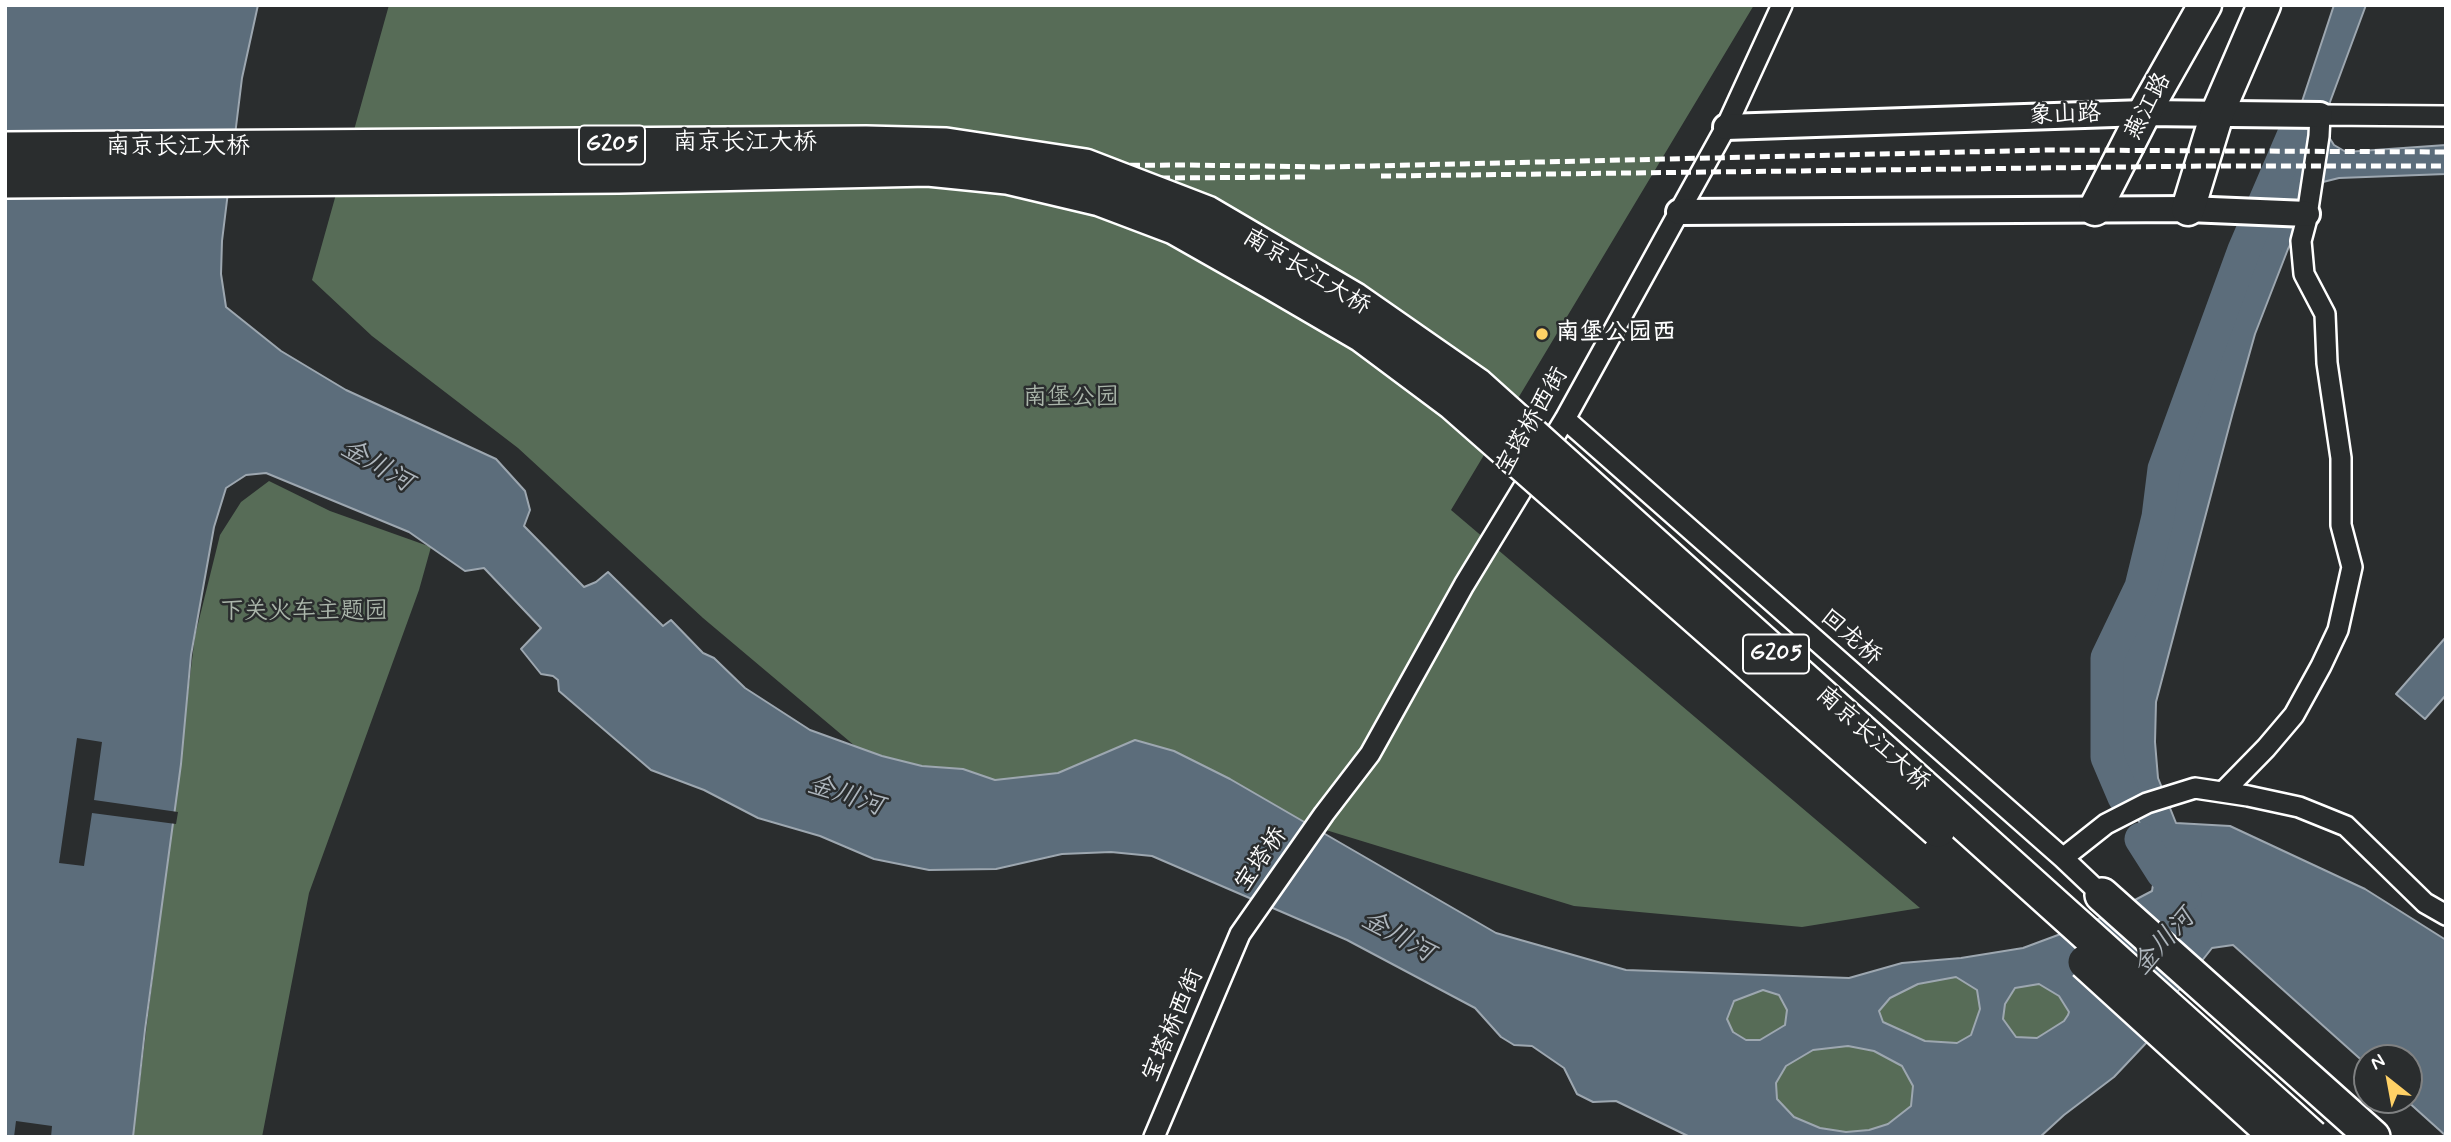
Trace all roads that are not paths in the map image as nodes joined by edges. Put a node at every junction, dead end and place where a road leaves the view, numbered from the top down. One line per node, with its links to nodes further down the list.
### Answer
1 (1782, 5): 8 (street, 宝塔桥西街)
2 (2205, 5): 4 (main road, 燕江路)
3 (2264, 5): 5 (main road)
4 (2144, 113): 5 (street, 象山路); 8 (street, 象山路); 11 (main road, 燕江路)
5 (2224, 114): 6 (street, 象山路); 12 (main road)
6 (2320, 115): 7 (street, 象山路); 14 (street)
7 (2446, 116)
8 (1726, 127): 13 (street, 宝塔桥西街)
9 (5, 149): 24 (highway, 南京长江大桥 / G205, bridge)
10 (5, 181): 23 (highway, 南京长江大桥 / G205, bridge)
11 (2095, 209): 12 (street); 13 (street)
12 (2189, 209): 14 (street)
13 (1679, 212): 15 (street, 宝塔桥西街)
14 (2306, 214): 16 (street)
15 (1565, 419): 17 (street, 宝塔桥西街); 18 (street, 回龙桥)
16 (2223, 792): 18 (street); 20 (street)
17 (1324, 814): 21 (street, 宝塔桥)
18 (2063, 858): 19 (street, 回龙桥)
19 (2102, 895): 25 (highway)
20 (2446, 915)
21 (1240, 934): 22 (street, 宝塔桥西街)
22 (1154, 1137)
23 (2277, 1137)
24 (2312, 1137)
25 (2373, 1137)

